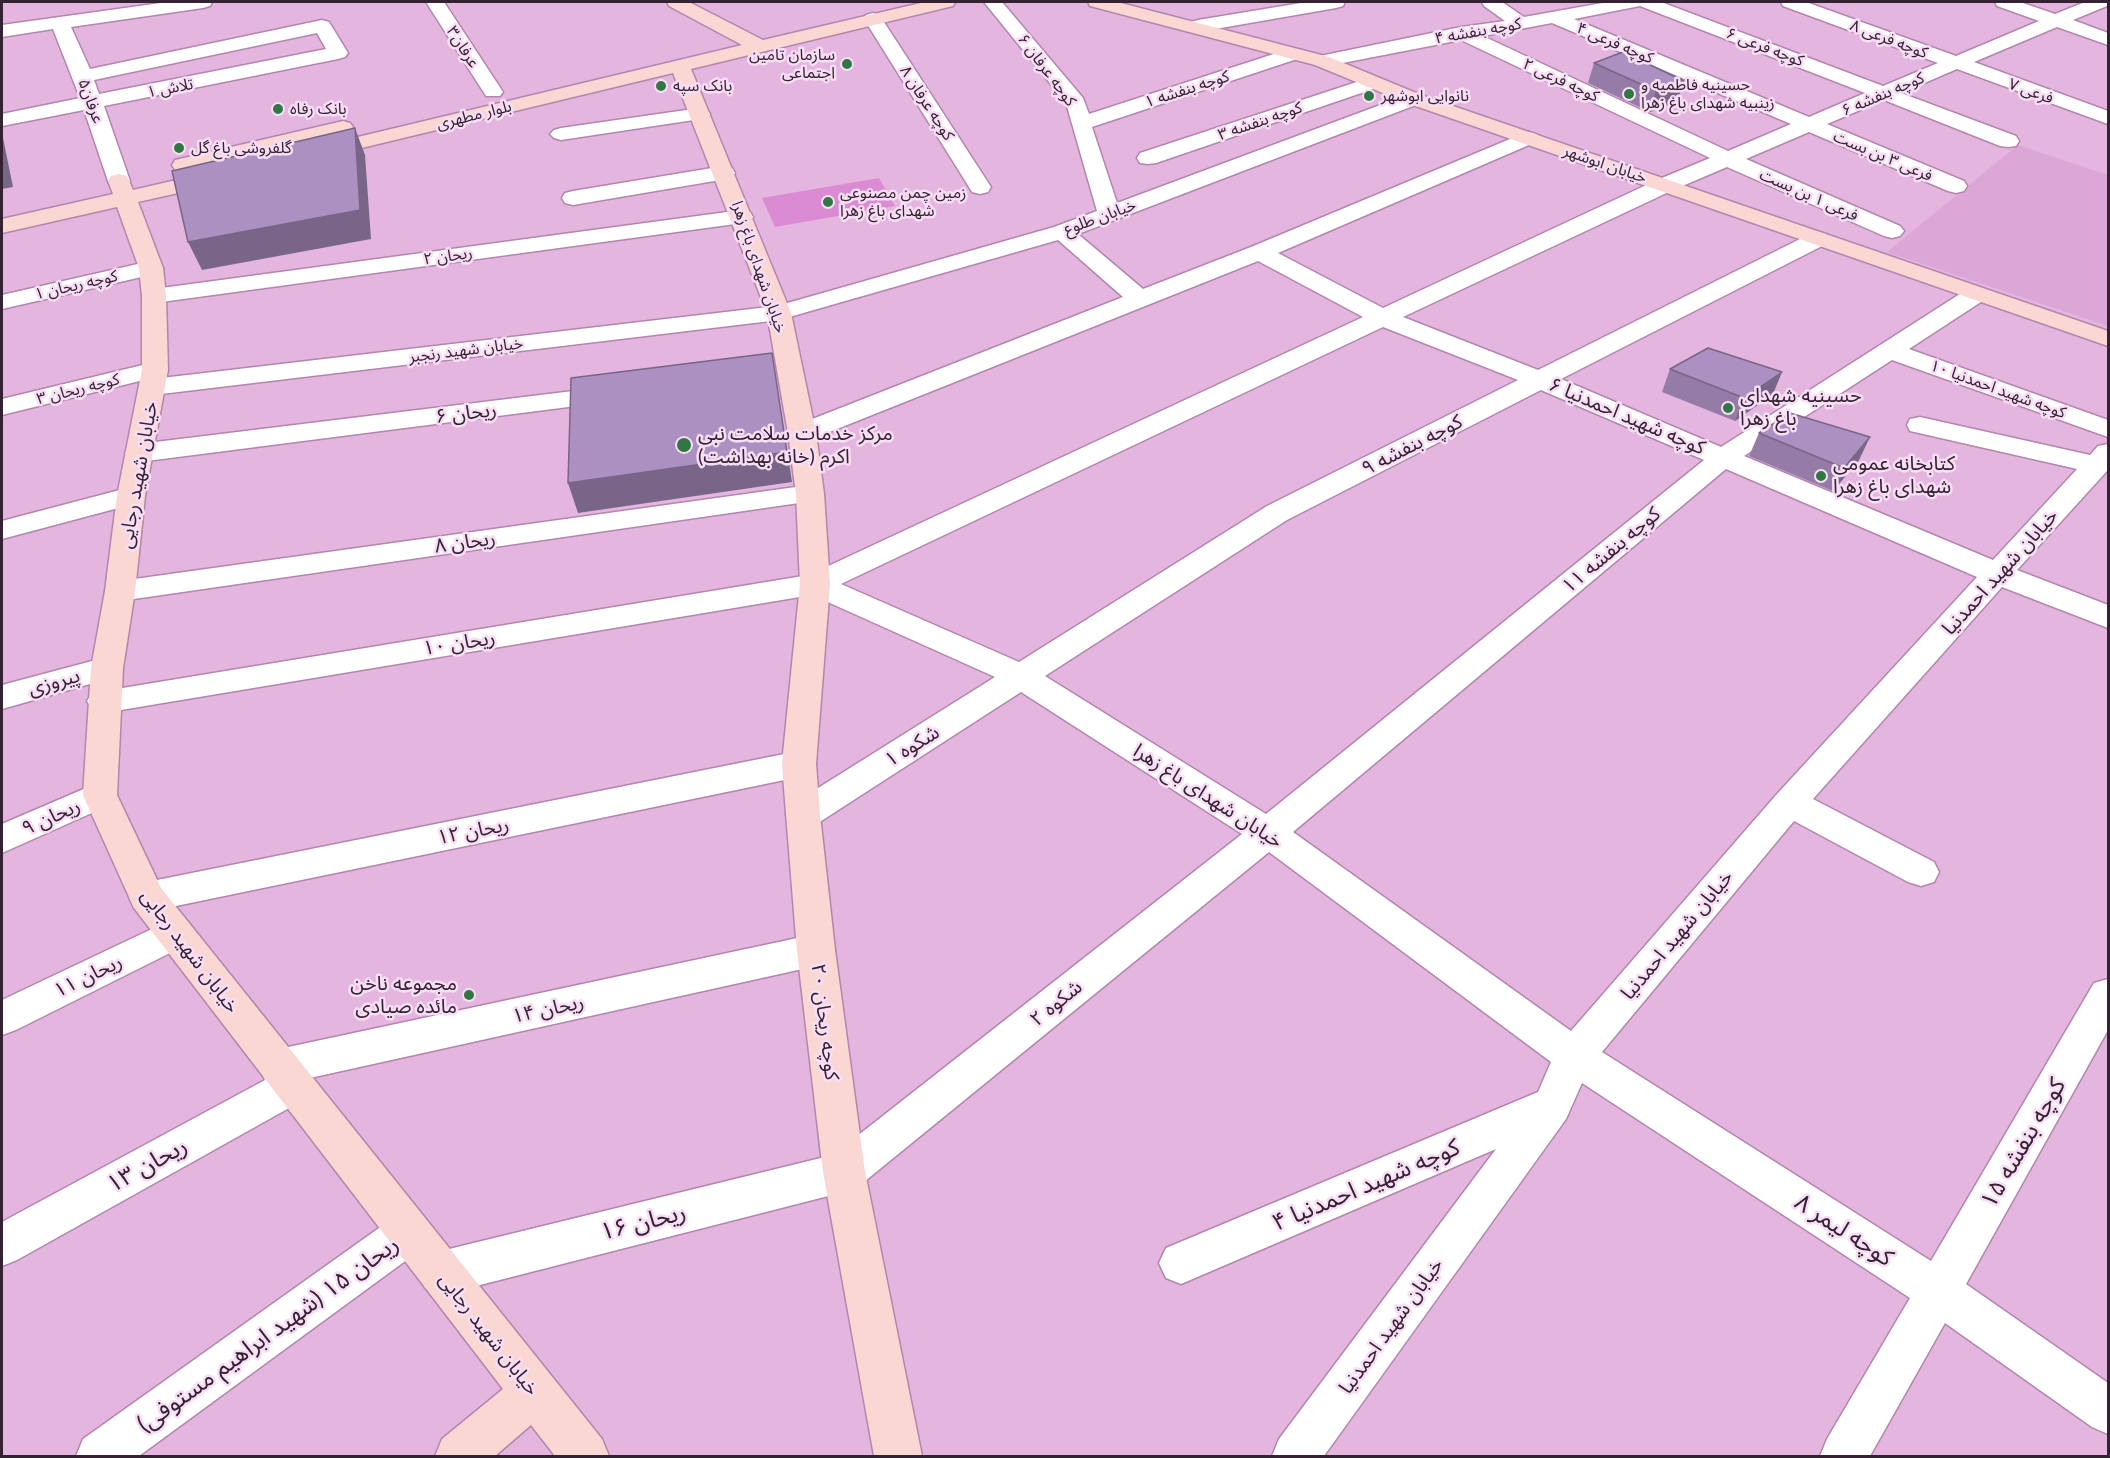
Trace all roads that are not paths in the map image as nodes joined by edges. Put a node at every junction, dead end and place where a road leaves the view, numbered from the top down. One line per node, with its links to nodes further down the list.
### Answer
1 (70, 2): 18 (street)
2 (203, 2): 18 (street)
3 (435, 2): 33 (street, عرفان۳)
4 (676, 2): 23 (street)
5 (946, 2): 15 (street, بلوار مطهری)
6 (993, 2): 41 (street, کوچه عرفان ۶)
7 (1098, 2): 20 (street, خیابان ابوشهر)
8 (1336, 2): 20 (street)
9 (1491, 2): 19 (street)
10 (1635, 2): 16 (street, کوچه بنفشه ۴)
11 (1645, 2): 35 (street, کوچه فرعی ۶)
12 (1790, 2): 28 (street, کوچه فرعی ۸)
13 (2004, 2): 17 (street)
14 (2100, 2): 17 (street, کوچه بنفشه ۶)
15 (875, 10): 24 (street, بلوار مطهری); 24 (street, بلوار مطهری); 51 (street, کوچه عرفان ۸)
16 (1553, 17): 19 (street, کوچه بنفشه ۴); 42 (street, کوچه فرعی ۴)
17 (2056, 21): 25 (street); 28 (street, کوچه بنفشه ۶)
18 (59, 22): 21 (street); 30 (street, عرفان۵)
19 (1520, 23): 22 (street, کوچه بنفشه ۴)
20 (1198, 26): 26 (street, خیابان ابوشهر)
21 (2, 31)
22 (1461, 33): 27 (street, کوچه بنفشه ۴); 47 (street, کوچه فرعی ۲)
23 (740, 34): 24 (street, بلوار مطهری); 33 (street, بلوار مطهری)
24 (764, 37): 29 (street, بلوار مطهری)
25 (2109, 39)
26 (1293, 54): 27 (street, خیابان ابوشهر); 34 (street, کوچه بنفشه ۱)
27 (1322, 61): 32 (street, خیابان ابوشهر)
28 (1954, 63): 35 (street, کوچه بنفشه ۶); 39 (street, فرعی ۷)
29 (680, 66): 38 (street, خیابان شهدای باغ‌ زهرا); 52 (street, بلوار مطهری)
30 (82, 76): 37 (street, عرفان۵); 37 (street, تلاش ۱)
31 (1154, 76): 34 (street)
32 (1372, 83): 36 (street, خیابان ابوشهر); 46 (street, کوچه بنفشه ۳)
33 (493, 92): 52 (street, بلوار مطهری)
34 (1181, 92): 41 (street, کوچه بنفشه ۱)
35 (1885, 93): 42 (street, کوچه بنفشه ۶); 45 (street, کوچه فرعی ۶)
36 (1414, 99): 44 (street, خیابان ابوشهر); 55 (street, خیابان طلوع)
37 (93, 103): 40 (street, تلاش ۱); 52 (street, عرفان۵)
38 (700, 114): 43 (street); 48 (street, خیابان شهدای باغ‌ زهرا)
39 (2109, 118)
40 (2, 120)
41 (1081, 124): 55 (street, کوچه عرفان ۶)
42 (1810, 125): 47 (street, کوچه بنفشه ۶); 50 (street, فرعی ۳ بن بست)
43 (561, 134)
44 (1529, 138): 49 (street, خیابان ابوشهر); 61 (street)
45 (2008, 141)
46 (1148, 158)
47 (1726, 158): 49 (street, کوچه بنفشه ۶); 58 (street, فرعی ۱ بن بست)
48 (724, 174): 53 (street); 56 (street, خیابان شهدای باغ‌ زهرا)
49 (1665, 185): 60 (street, خیابان ابوشهر); 67 (street, کوچه بنفشه ۶)
50 (1956, 186)
51 (980, 187)
52 (123, 190): 54 (street, بلوار مطهری); 57 (street, بلوار مطهری); 62 (street, خیابان شهید رجایی)
53 (573, 198)
54 (2, 206)
55 (1109, 214): 59 (street, خیابان طلوع)
56 (742, 217): 62 (street, ریحان ۲); 66 (street, خیابان شهدای باغ‌ زهرا)
57 (2, 226)
58 (1892, 231)
59 (1062, 232): 64 (street); 66 (street, خیابان طلوع)
60 (1818, 238): 63 (street, خیابان ابوشهر); 71 (street, کوچه بنفشه ۹)
61 (1259, 252): 64 (street); 67 (street, کوچه شهید احمدنیا ۶)
62 (153, 282): 65 (street, کوچه ریحان ۱); 70 (street, خیابان شهید رجایی)
63 (1975, 295): 68 (street, خیابان ابوشهر); 69 (street, کوچه بنفشه ۱۱)
64 (1140, 299): 76 (street)
65 (2, 302)
66 (779, 313): 70 (street, خیابان شهید رنجبر); 76 (street, خیابان شهدای باغ‌ زهرا)
67 (1383, 318): 71 (street, کوچه شهید احمدنیا ۶); 84 (street, ریحان ۱۰)
68 (2109, 339)
69 (1888, 350): 75 (street, کوچه شهید احمدنیا ۱۰); 78 (street, کوچه بنفشه ۱۱)
70 (154, 379): 73 (street, کوچه ریحان ۳); 77 (street, خیابان شهید رجایی)
71 (1540, 380): 78 (street, کوچه شهید احمدنیا ۶); 87 (street, کوچه بنفشه ۹)
72 (638, 392): 77 (street, ریحان ۶)
73 (2, 407)
74 (1920, 425): 79 (street)
75 (2109, 429)
76 (802, 433): 80 (street, خیابان شهدای باغ‌ زهرا)
77 (140, 453): 81 (street, خیابان شهید رجایی)
78 (1724, 457): 83 (street, کوچه شهید احمدنیا ۶); 94 (street, کوچه بنفشه ۱۱)
79 (2103, 458): 83 (street, خیابان شهید احمدنیا)
80 (810, 494): 84 (street, خیابان شهدای باغ‌ زهرا); 85 (street, ریحان ۸)
81 (131, 496): 82 (street); 85 (street, خیابان شهید رجایی)
82 (2, 530)
83 (1998, 574): 86 (street, کوچه شهید احمدنیا ۶); 92 (street, خیابان شهید احمدنیا)
84 (815, 584): 87 (street, خیابان شهدای باغ زهرا); 88 (street, ریحان ۱۰); 90 (street, کوچه ریحان ۲۰)
85 (120, 591): 88 (street, خیابان شهید رجایی)
86 (2109, 617)
87 (1021, 676): 93 (street, شکوه ۱); 94 (street, خیابان شهدای باغ زهرا)
88 (105, 684): 89 (street, پیروزی); 91 (street, خیابان شهید رجایی)
89 (2, 697)
90 (799, 764): 93 (street, کوچه ریحان ۲۰); 97 (street, ریحان ۱۲)
91 (100, 795): 95 (street, ریحان ۹); 97 (street, خیابان شهید رجایی)
92 (1789, 803): 96 (street); 102 (street, خیابان شهید احمدنیا)
93 (803, 815): 99 (street, کوچه ریحان ۲۰)
94 (1268, 833): 102 (street, خیابان شهدای باغ زهرا); 105 (street, شکوه ۲)
95 (2, 839)
96 (1921, 872)
97 (147, 897): 98 (street, خیابان شهید رجایی)
98 (175, 933): 101 (street, ریحان ۱۱); 103 (street, خیابان شهید رجایی)
99 (816, 950): 103 (street, ریحان ۱۴); 105 (street, کوچه ریحان ۲۰)
100 (2109, 995): 110 (street, کوچه بنفشه ١۵)
101 (2, 1018)
102 (1574, 1056): 104 (street, خیابان شهید احمدنیا); 110 (street, کوچه لیمر ۸)
103 (286, 1076): 106 (street, خیابان شهید رجایی); 107 (street, ریحان ۱۳)
104 (1552, 1106): 108 (street, کوچه شهید احمدنیا ۴); 117 (street, خیابان شهید احمدنیا)
105 (844, 1172): 109 (street, ریحان ۱۶); 116 (street, کوچه ریحان ۲۰)
106 (408, 1233): 109 (street, خیابان شهید رجایی); 113 (street, ریحان ۱۵ (شهید ابراهیم مستوفی))
107 (2, 1245)
108 (1181, 1263)
109 (441, 1273): 111 (street, خیابان شهید رجایی)
110 (1938, 1292): 112 (street, کوچه لیمر ۸); 118 (street, کوچه بنفشه ١۵)
111 (535, 1392): 114 (street); 115 (street, خیابان شهید رجایی)
112 (2109, 1411)
113 (100, 1456)
114 (459, 1456)
115 (585, 1456)
116 (898, 1456)
117 (1296, 1456)
118 (1844, 1456)

